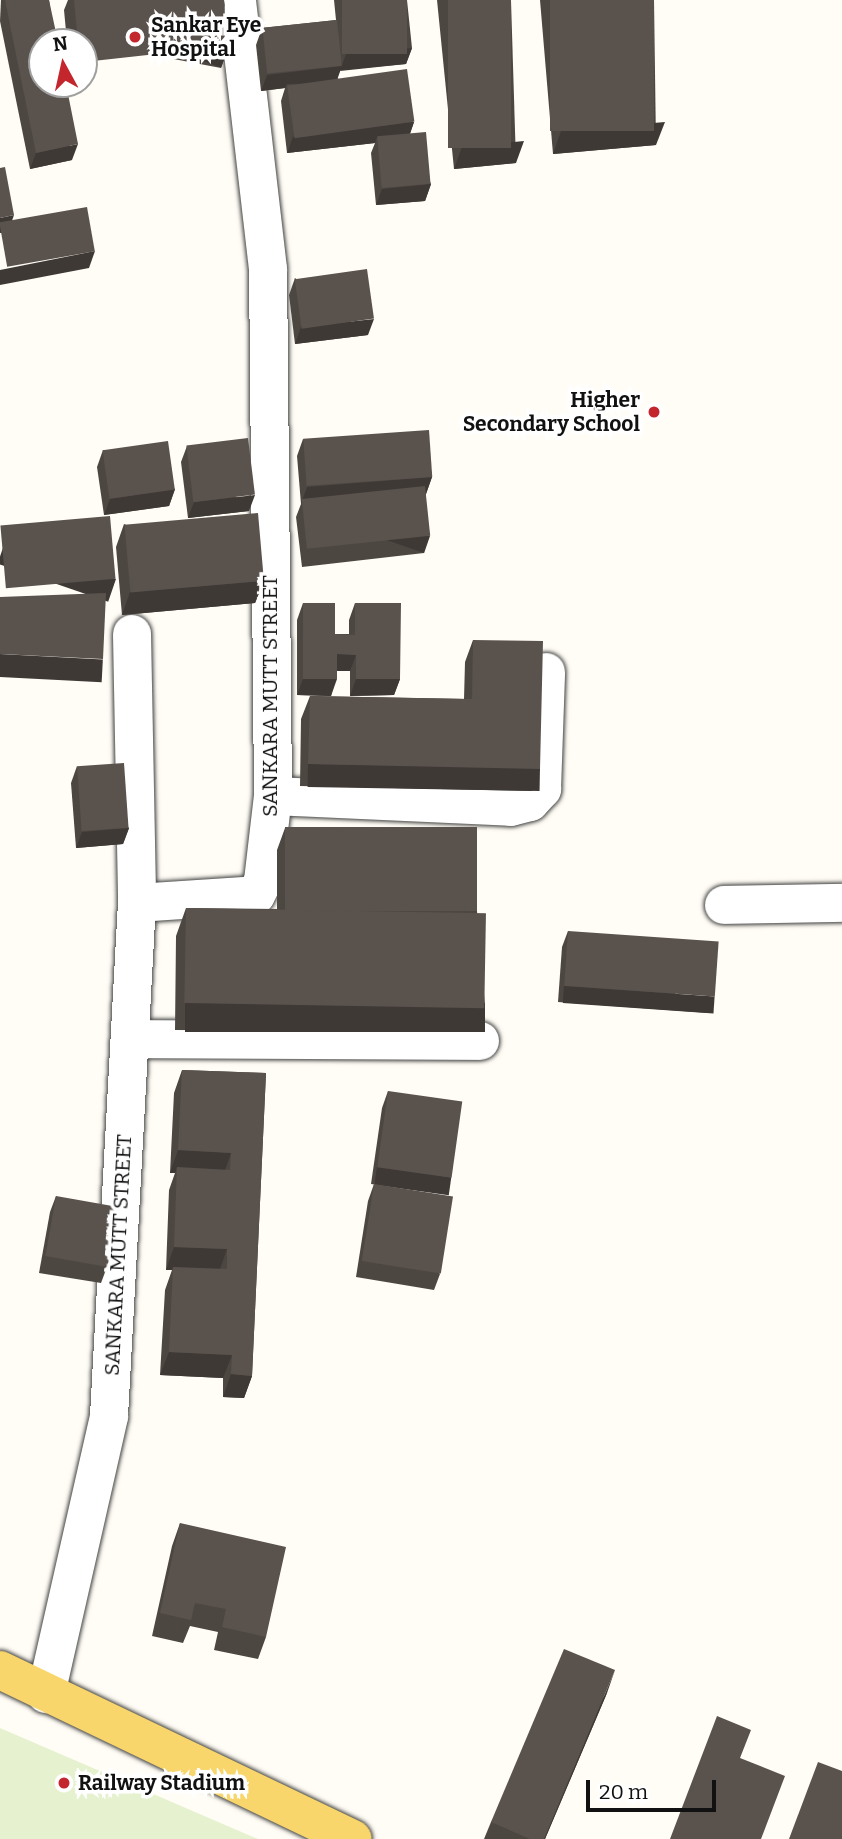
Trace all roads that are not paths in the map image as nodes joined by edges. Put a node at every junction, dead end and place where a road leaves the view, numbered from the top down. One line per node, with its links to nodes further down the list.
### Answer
1 (237, 0): 4 (street, SANKARA MUTT STREET)
2 (132, 634): 5 (street)
3 (546, 672): 4 (street)
4 (273, 796): 5 (street, SANKARA MUTT STREET)
5 (137, 903): 8 (street, SANKARA MUTT STREET)
6 (842, 903): 7 (street)
7 (724, 905)
8 (130, 1039): 9 (street); 11 (street, SANKARA MUTT STREET)
9 (480, 1041)
10 (0, 1670): 11 (main road)
11 (46, 1694): 12 (main road)
12 (353, 1839)

